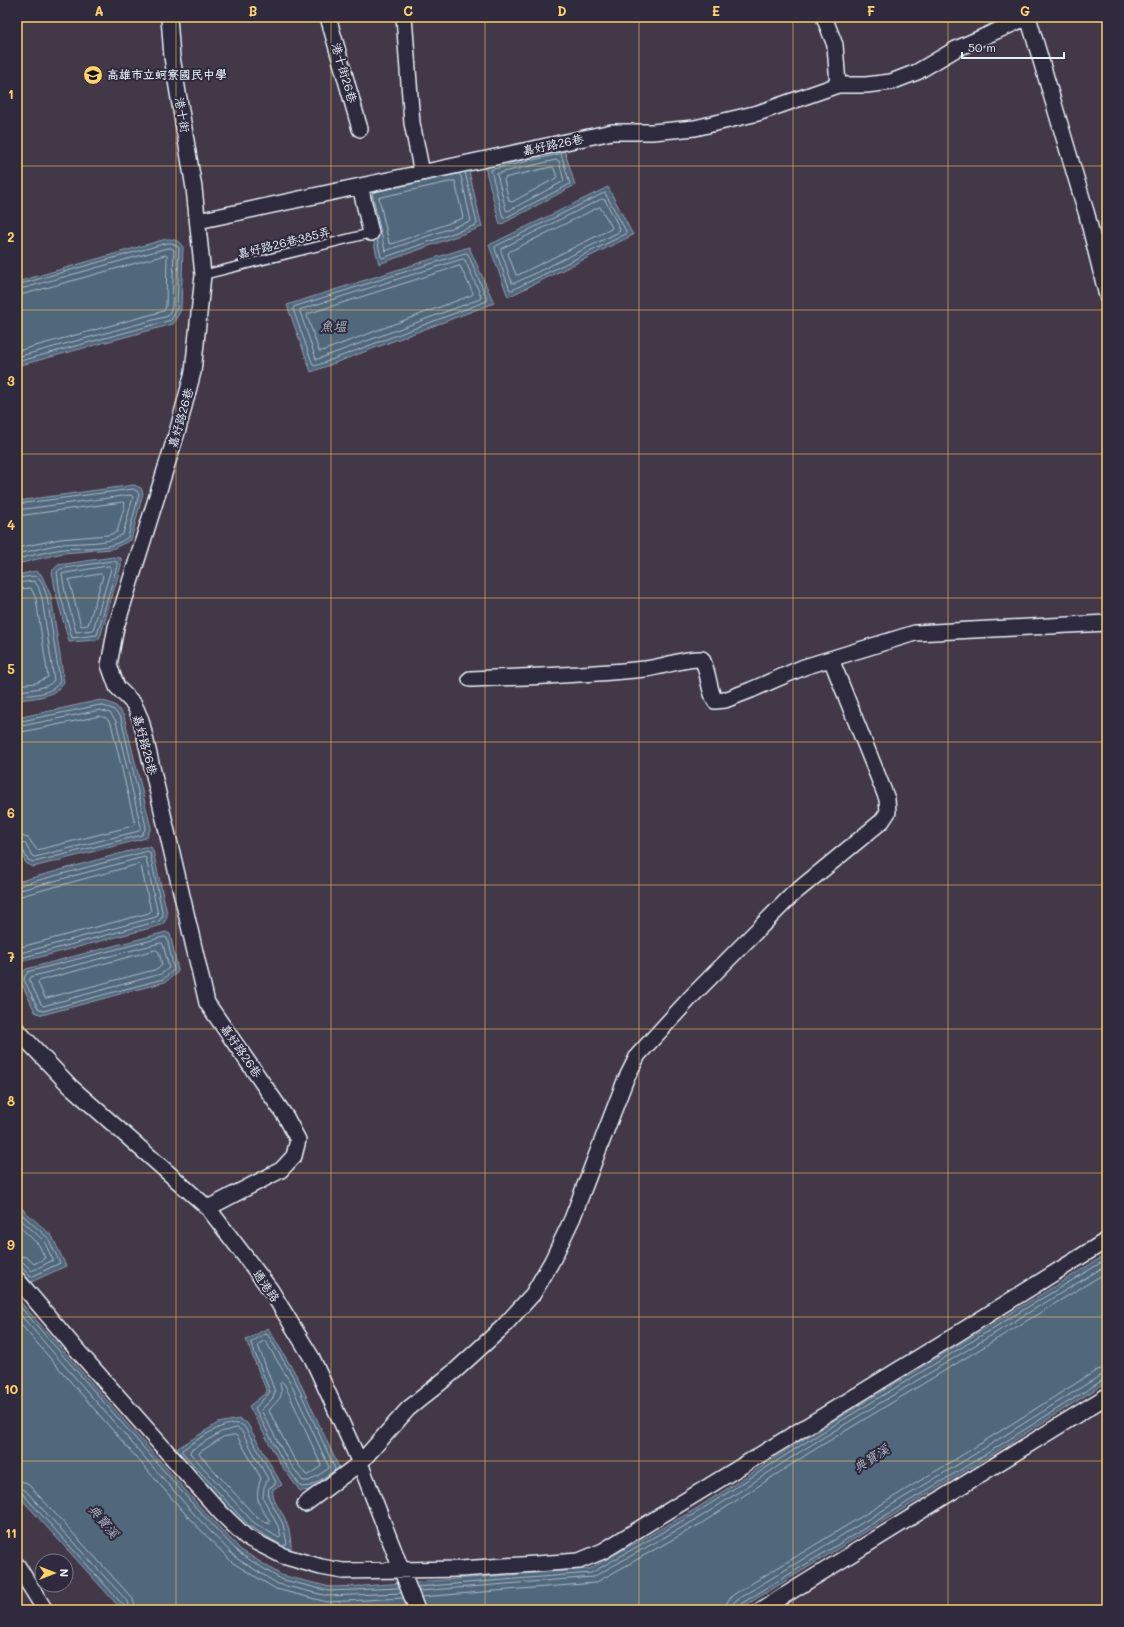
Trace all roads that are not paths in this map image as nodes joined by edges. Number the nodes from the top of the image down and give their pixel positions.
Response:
1 (169, 17) edge
2 (328, 17) edge
3 (404, 17) edge
4 (824, 17) edge
5 (1028, 17) edge
6 (838, 85) junction
7 (360, 129) dead end
8 (422, 173) junction
9 (360, 186) junction
10 (197, 216) junction
11 (371, 233) joint
12 (202, 275) junction
13 (1107, 296) edge
14 (1107, 623) edge
15 (831, 659) junction
16 (470, 679) dead end
17 (17, 1030) edge
18 (208, 1208) junction
19 (1107, 1240) edge
20 (17, 1279) edge
21 (1107, 1396) edge
22 (360, 1463) junction
23 (305, 1504) dead end
24 (17, 1565) edge
25 (404, 1574) junction
26 (45, 1610) edge
27 (417, 1610) edge
28 (761, 1610) edge

1 - 10 street, 港十街
2 - 7 street, 港十街26巷
3 - 8 street
4 - 6 street
5 - 6 street
5 - 13 street
6 - 8 street, 嘉好路26巷
8 - 9 street, 嘉好路26巷
9 - 10 street, 嘉好路26巷
9 - 11 street
10 - 12 street, 嘉好路26巷
11 - 12 lane, 嘉好路26巷385弄
12 - 18 street, 嘉好路26巷
14 - 15 street
15 - 16 street
15 - 22 street
17 - 18 street, 通港路
18 - 22 street, 通港路
19 - 25 street
20 - 25 street
21 - 28 street
22 - 23 street
22 - 25 street, 通港路
24 - 26 street
25 - 27 street, 通港路

